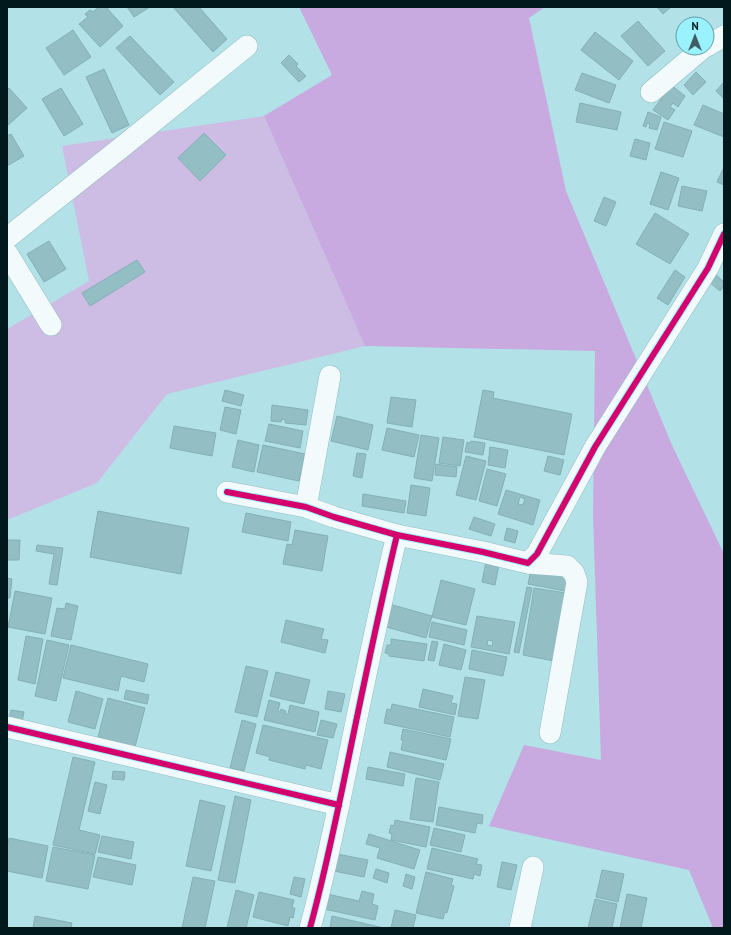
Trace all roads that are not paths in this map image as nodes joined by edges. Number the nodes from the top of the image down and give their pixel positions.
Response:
1 (724, 36) edge
2 (715, 41) edge
3 (247, 46) dead end
4 (694, 56) edge
5 (651, 92) dead end
6 (724, 234) edge
7 (7, 238) edge
8 (7, 253) edge
9 (51, 325) dead end
10 (330, 376) dead end
11 (227, 492) dead end
12 (306, 507) junction
13 (397, 535) junction
14 (528, 563) junction
15 (7, 727) edge
16 (550, 733) dead end
17 (339, 805) junction
18 (533, 867) dead end
19 (310, 928) edge
20 (520, 928) edge

1 - 2 street
3 - 7 street
4 - 5 street
6 - 14 street
8 - 9 street
10 - 12 street
11 - 12 street
12 - 13 street
13 - 14 street
13 - 17 street
14 - 16 street
15 - 17 street
17 - 19 street
18 - 20 street

